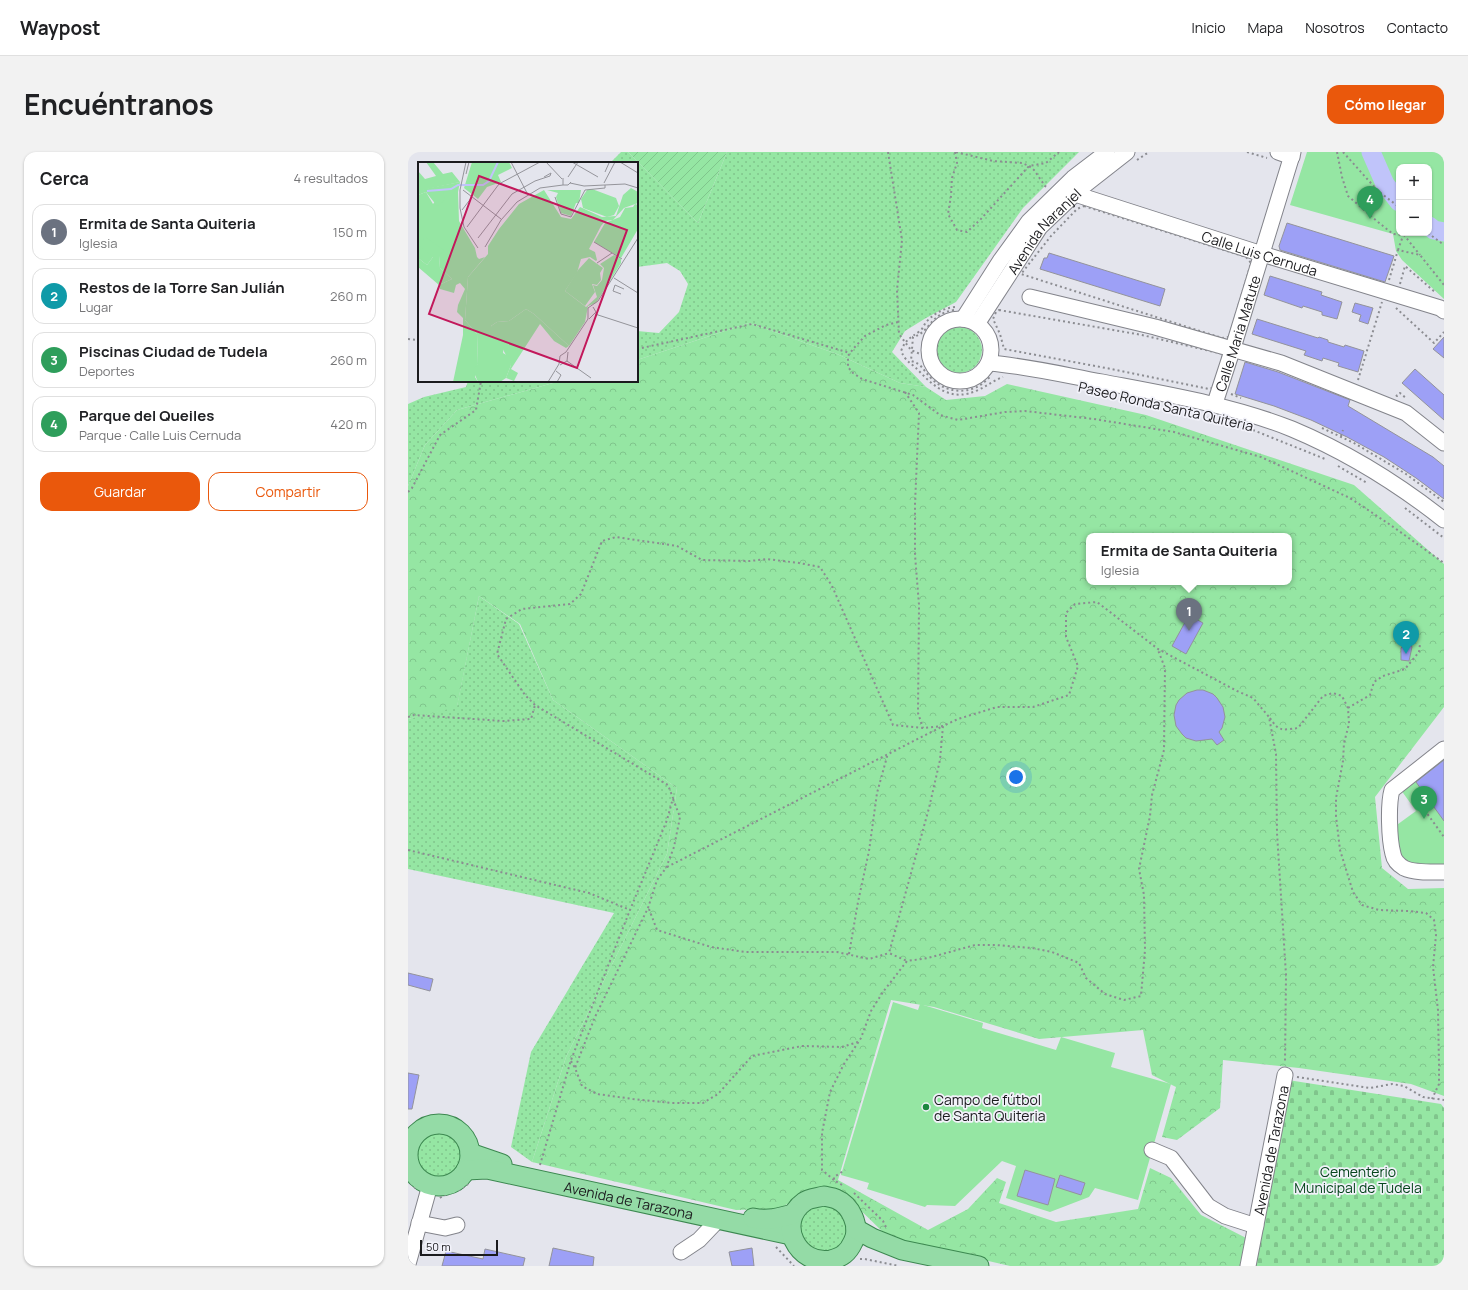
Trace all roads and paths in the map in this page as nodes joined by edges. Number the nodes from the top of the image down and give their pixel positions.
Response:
1 (888, 152) edge
2 (955, 152) edge
3 (1059, 152) edge
4 (1107, 152) edge
5 (1149, 152) edge
6 (1248, 152) edge
7 (1337, 152) edge
8 (1343, 152) edge
9 (1283, 155) edge
10 (1132, 156) edge
11 (1029, 166) junction
12 (1052, 185) dead end
13 (1049, 188) junction
14 (1046, 191) dead end
15 (1075, 194) junction
16 (1396, 205) edge
17 (1089, 207) joint
18 (1396, 234) edge
19 (1403, 236) edge
20 (1406, 236) edge
21 (1432, 236) edge
22 (1444, 245) edge
23 (1398, 250) junction
24 (1262, 254) junction
25 (1420, 255) junction
26 (1444, 285) edge
27 (1387, 286) dead end
28 (1398, 289) dead end
29 (1030, 296) dead end
30 (1438, 296) dead end
31 (1383, 300) dead end
32 (1394, 306) dead end
33 (1007, 311) joint
34 (1444, 311) edge
35 (967, 316) junction
36 (898, 322) junction
37 (1444, 332) edge
38 (408, 339) edge
39 (418, 340) edge
40 (904, 341) junction
41 (1233, 348) junction
42 (638, 349) edge
43 (911, 350) junction
44 (850, 353) junction
45 (929, 358) junction
46 (992, 364) junction
47 (1008, 377) dead end
48 (1358, 381) dead end
49 (481, 382) edge
50 (904, 391) junction
51 (1216, 400) junction
52 (1192, 414) dead end
53 (1343, 430) dead end
54 (1341, 436) dead end
55 (1444, 443) edge
56 (1329, 461) dead end
57 (1335, 465) dead end
58 (1369, 484) dead end
59 (408, 492) edge
60 (1401, 505) dead end
61 (1444, 514) edge
62 (1444, 520) edge
63 (1444, 538) edge
64 (1444, 563) edge
65 (1420, 644) dead end
66 (1158, 649) junction
67 (535, 705) junction
68 (1348, 708) junction
69 (408, 717) edge
70 (1269, 717) junction
71 (943, 726) junction
72 (923, 728) junction
73 (1444, 749) edge
74 (888, 753) junction
75 (673, 798) junction
76 (1416, 798) dead end
77 (1444, 837) edge
78 (408, 850) edge
79 (666, 868) junction
80 (1444, 872) edge
81 (648, 908) junction
82 (630, 910) junction
83 (889, 952) junction
84 (849, 954) junction
85 (907, 961) junction
86 (859, 1041) junction
87 (571, 1060) junction
88 (575, 1068) junction
89 (1285, 1075) junction
90 (1432, 1099) junction
91 (1444, 1100) edge
92 (411, 1137) edge
93 (1152, 1150) dead end
94 (408, 1159) edge
95 (468, 1162) junction
96 (540, 1172) junction
97 (834, 1180) dead end
98 (430, 1185) junction
99 (793, 1214) junction
100 (719, 1219) junction
101 (419, 1223) junction
102 (457, 1224) dead end
103 (1256, 1226) junction
104 (856, 1229) junction
105 (791, 1235) junction
106 (681, 1252) dead end
107 (853, 1254) junction
108 (810, 1261) edge
109 (833, 1262) edge
110 (408, 1264) edge
111 (899, 1266) edge
112 (943, 1266) edge
113 (979, 1266) edge
114 (1248, 1266) edge

1 - 36 path
2 - 11 path
2 - 11 path
3 - 11 path
4 - 35 street, Avenida Naranjel
5 - 10 path
6 - 9 path
7 - 18 path
8 - 16 path
9 - 24 street, Calle Maria Matute
10 - 15 street, Avenida Naranjel
11 - 13 path
12 - 13 path
13 - 14 path
15 - 24 street, Calle Luis Cernuda
15 - 35 street, Avenida Naranjel
17 - 17 path
19 - 23 path
20 - 25 path
21 - 22 path
23 - 25 path
23 - 27 path
24 - 34 street, Calle Luis Cernuda
24 - 41 street, Calle Maria Matute
25 - 26 path
28 - 30 path
29 - 41 street
31 - 48 path
32 - 37 path
33 - 33 path
35 - 40 path
35 - 45 street
35 - 46 street
36 - 40 path
36 - 44 path
38 - 39 path
40 - 43 path
40 - 47 path
41 - 51 street, Calle Maria Matute
41 - 55 street
42 - 44 path
43 - 45 path
43 - 46 path
44 - 50 path
45 - 46 street
46 - 51 street, Paseo Ronda Santa Quiteria
46 - 62 street, Paseo Ronda Santa Quiteria
49 - 59 path
50 - 64 path
50 - 72 path
51 - 61 street, Paseo Ronda Santa Quiteria
52 - 56 path
53 - 54 path
57 - 58 path
60 - 63 path
65 - 68 path
66 - 70 path
66 - 71 path
66 - 85 path
67 - 69 path
67 - 72 path
67 - 75 path
68 - 70 path
68 - 90 path
70 - 89 path
71 - 72 path
71 - 74 path
71 - 83 path
73 - 80 street
74 - 79 path
74 - 84 path
75 - 79 path
75 - 82 path
76 - 77 path
78 - 82 path
79 - 81 path
81 - 84 path
81 - 88 path
82 - 87 path
83 - 84 path
83 - 85 path
85 - 86 path
86 - 88 path
86 - 97 path
87 - 88 path
87 - 96 path
89 - 90 path
89 - 103 street, Avenida de Tarazona
90 - 91 path
92 - 94 main road
92 - 95 main road
93 - 103 street, Avenida de Tarazona
94 - 98 main road
95 - 96 main road, Avenida de Tarazona
95 - 98 main road
95 - 100 main road, Avenida de Tarazona
96 - 99 main road, Avenida de Tarazona
98 - 101 street
99 - 104 main road
99 - 105 main road
100 - 105 main road, Avenida de Tarazona
100 - 106 street
101 - 102 street
101 - 110 street
103 - 114 street, Avenida de Tarazona
104 - 107 main road
104 - 113 main road
105 - 108 main road
107 - 109 main road
107 - 111 path
107 - 112 main road
108 - 109 main road

